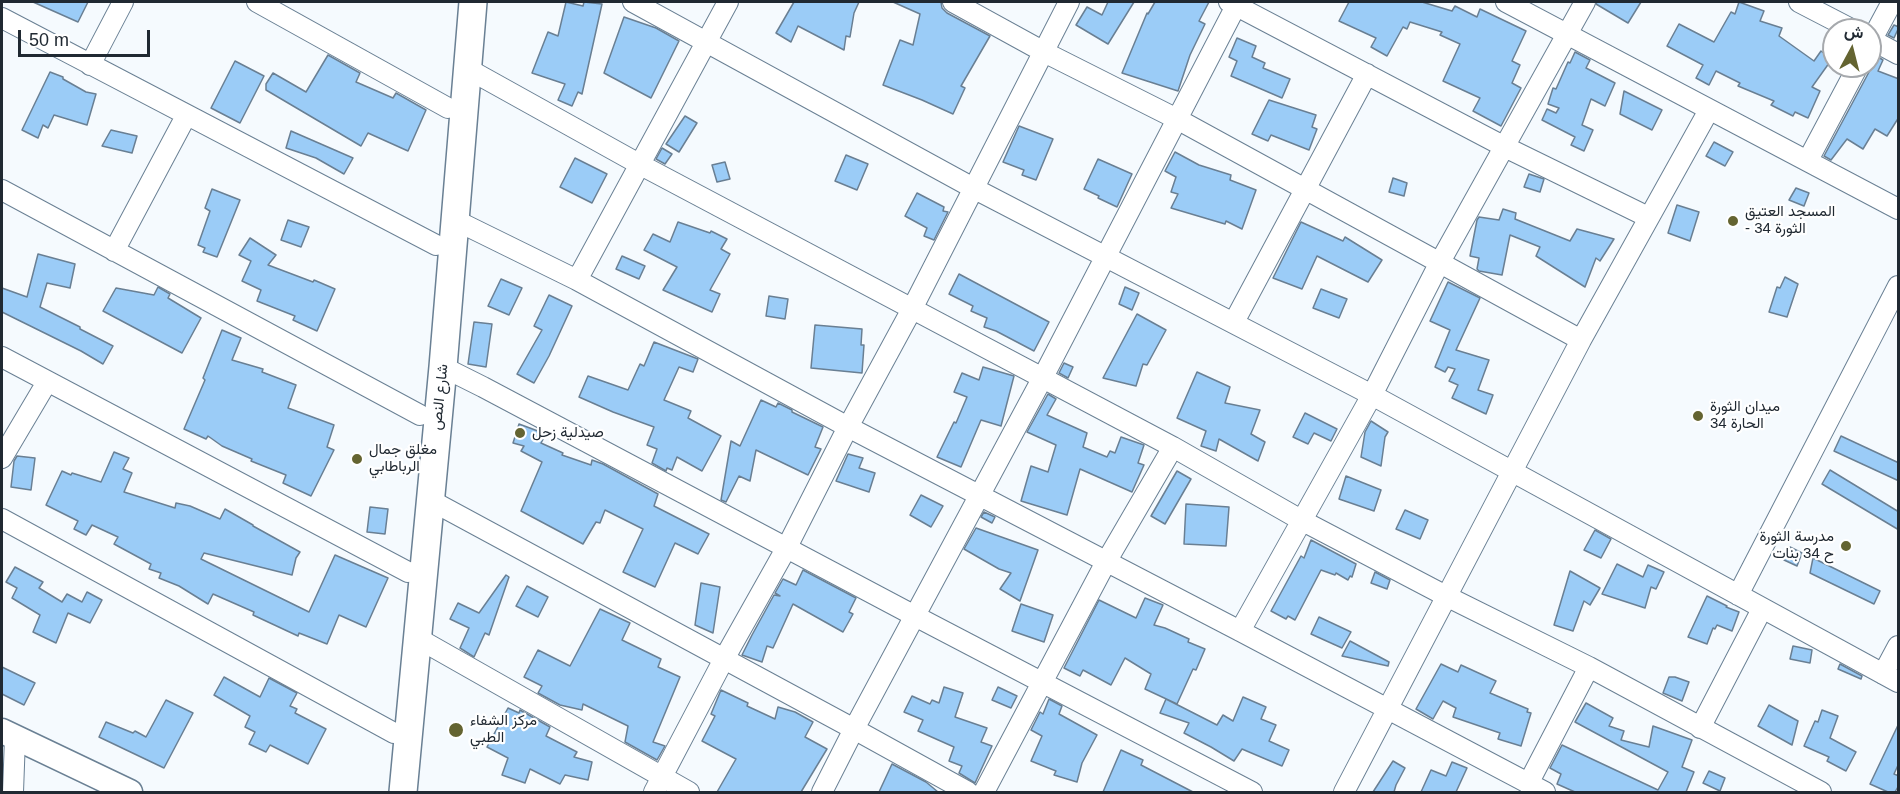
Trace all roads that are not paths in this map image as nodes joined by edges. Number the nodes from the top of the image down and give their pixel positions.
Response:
1 (123, 2) edge
2 (257, 2) edge
3 (457, 2) edge
4 (473, 2) edge
5 (633, 2) edge
6 (728, 2) edge
7 (953, 2) edge
8 (1070, 2) edge
9 (1506, 2) edge
10 (1585, 2) edge
11 (1799, 2) edge
12 (1892, 2) edge
13 (1234, 3) edge
14 (2, 18) edge
15 (1830, 18) edge
16 (1882, 21) edge
17 (1568, 35) junction
18 (707, 41) junction
19 (1882, 46) edge
20 (1044, 52) junction
21 (1899, 54) edge
22 (90, 65) junction
23 (468, 69) junction
24 (1367, 74) junction
25 (1852, 78) edge
26 (448, 108) junction
27 (1709, 110) junction
28 (186, 116) junction
29 (1177, 119) junction
30 (1505, 147) junction
31 (1808, 160) junction
32 (639, 164) junction
33 (1304, 188) junction
34 (975, 189) junction
35 (3, 194) edge
36 (1899, 209) edge
37 (1648, 217) junction
38 (455, 220) junction
39 (436, 245) junction
40 (114, 251) junction
41 (1106, 257) junction
42 (1440, 262) junction
43 (577, 280) junction
44 (1899, 286) edge
45 (912, 309) junction
46 (1234, 322) junction
47 (1581, 340) junction
48 (2, 357) edge
49 (443, 367) junction
50 (1042, 379) junction
51 (47, 382) junction
52 (1372, 395) junction
53 (420, 415) junction
54 (848, 427) junction
55 (1173, 447) junction
56 (2, 459) edge
57 (1511, 472) junction
58 (979, 496) junction
59 (430, 500) junction
60 (2, 519) edge
61 (1301, 520) junction
62 (787, 547) junction
63 (1106, 562) junction
64 (408, 572) junction
65 (1738, 595) junction
66 (1446, 596) junction
67 (1762, 609) junction
68 (915, 616) junction
69 (1240, 631) junction
70 (419, 639) junction
71 (1899, 646) edge
72 (724, 659) junction
73 (1589, 667) junction
74 (1891, 678) edge
75 (1044, 682) junction
76 (1388, 709) junction
77 (1700, 728) junction
78 (854, 729) junction
79 (394, 733) junction
80 (8, 734) edge
81 (659, 784) edge
82 (1536, 788) edge
83 (13, 792) edge
84 (129, 792) edge
85 (387, 792) edge
86 (403, 792) edge
87 (689, 792) edge
88 (822, 792) edge
89 (968, 792) edge
90 (984, 792) edge
91 (1252, 792) edge
92 (1344, 792) edge
93 (1821, 792) edge

1 - 22 street
2 - 26 street
3 - 26 main road, شارع النص
4 - 23 main road, شارع النص
5 - 18 street
6 - 18 street
7 - 20 street
8 - 20 street
9 - 17 street
10 - 17 street
11 - 15 street
12 - 16 street
13 - 24 street
13 - 29 street
14 - 22 street
17 - 27 street
17 - 30 street
18 - 32 street
18 - 34 street
19 - 21 street
20 - 29 street
20 - 34 street
22 - 28 street
23 - 32 street
23 - 38 main road, شارع النص
24 - 30 street
24 - 33 street
25 - 31 street
26 - 39 main road, شارع النص
27 - 31 street
27 - 37 street
28 - 39 street
28 - 40 street
29 - 33 street
29 - 41 street
30 - 37 street
30 - 42 street
31 - 36 street
32 - 43 street
32 - 45 street
33 - 42 street
33 - 46 street
34 - 41 street
34 - 45 street
35 - 40 street
37 - 47 street
38 - 43 street
38 - 49 main road, شارع النص
39 - 53 main road, شارع النص
40 - 53 street
41 - 46 street
41 - 50 street
42 - 47 street
42 - 52 street
43 - 54 street
44 - 65 street
45 - 50 street
45 - 54 street
46 - 52 street
47 - 57 street
48 - 51 street
49 - 59 main road, شارع النص
49 - 62 street
50 - 55 street
50 - 58 street
51 - 56 street
51 - 64 street
52 - 57 street
52 - 61 street
53 - 64 main road, شارع النص
54 - 58 street
54 - 62 street
55 - 61 street
55 - 63 street
57 - 65 street
57 - 66 street
58 - 63 street
58 - 68 street
59 - 70 main road, شارع النص
59 - 72 street
60 - 79 street
61 - 66 street
61 - 69 street
62 - 68 street
62 - 72 street
63 - 69 street
63 - 75 street
64 - 79 main road, شارع النص
65 - 67 street
66 - 73 street
66 - 76 street
67 - 74 street
67 - 77 street
68 - 75 street
68 - 78 street
69 - 76 street
70 - 81 street
70 - 86 main road, شارع النص
71 - 74 street
72 - 78 street
72 - 81 street
73 - 77 street
73 - 82 street
75 - 90 street
75 - 91 street
76 - 82 street
76 - 92 street
77 - 93 street
78 - 88 street
78 - 89 street
79 - 85 main road, شارع النص
80 - 83 street
80 - 84 street
81 - 87 street

